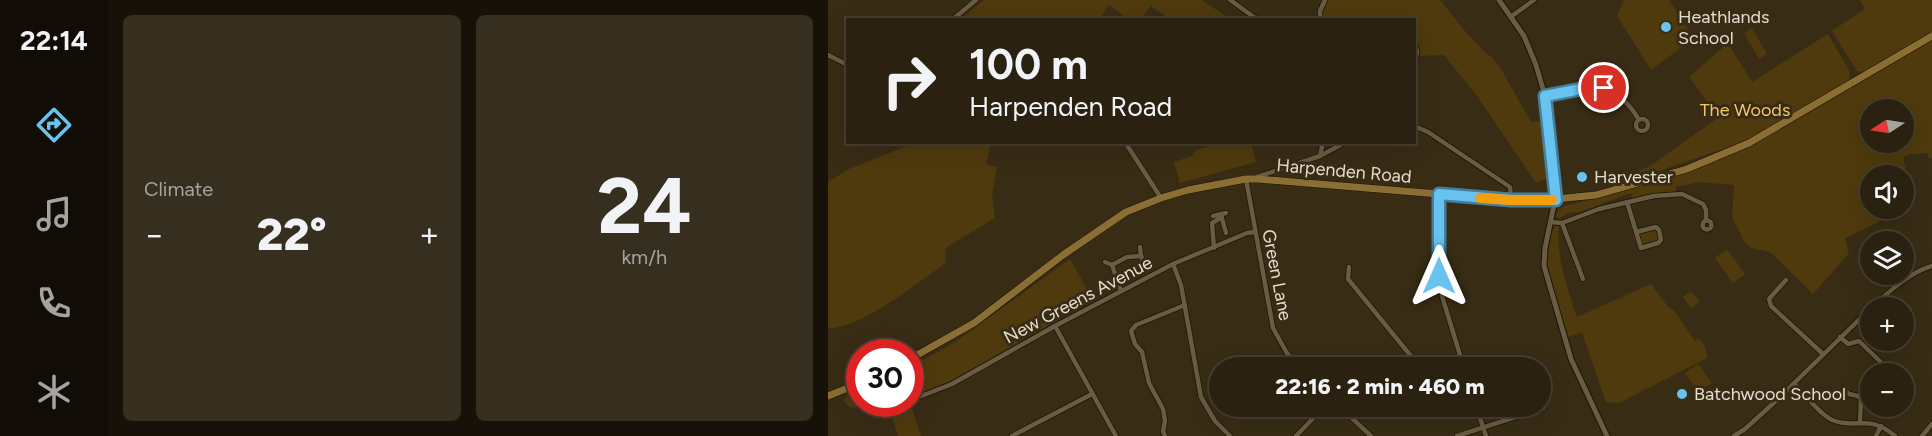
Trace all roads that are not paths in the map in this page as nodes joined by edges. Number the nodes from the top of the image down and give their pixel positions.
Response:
1 (976, 0) edge
2 (1230, 0) edge
3 (1325, 0) edge
4 (1499, 0) edge
5 (1534, 0) edge
6 (1512, 16) junction
7 (954, 18) edge
8 (1255, 18) edge
9 (1320, 18) edge
10 (1932, 36) edge
11 (828, 55) edge
12 (846, 64) edge
13 (1545, 96) junction
14 (1638, 120) dead end
15 (1416, 127) edge
16 (1126, 144) edge
17 (1323, 144) edge
18 (1342, 144) edge
19 (1320, 156) junction
20 (1257, 177) dead end
21 (1246, 179) junction
22 (1439, 194) junction
23 (1161, 198) junction
24 (1511, 200) junction
25 (1556, 200) junction
26 (1627, 201) junction
27 (1223, 215) junction
28 (1213, 216) dead end
29 (1706, 220) dead end
30 (1551, 222) junction
31 (1563, 223) junction
32 (1255, 232) junction
33 (1636, 232) junction
34 (1226, 233) dead end
35 (1140, 247) dead end
36 (1214, 248) junction
37 (1141, 256) junction
38 (1105, 262) dead end
39 (1144, 263) dead end
40 (1173, 264) junction
41 (1113, 265) junction
42 (1932, 266) edge
43 (1348, 267) dead end
44 (1583, 279) dead end
45 (1786, 280) dead end
46 (1121, 291) junction
47 (1885, 297) edge
48 (1185, 305) junction
49 (1860, 318) edge
50 (1055, 326) junction
51 (1840, 337) junction
52 (924, 351) edge
53 (1823, 354) junction
54 (1460, 356) joint
55 (1290, 357) edge
56 (1882, 363) edge
57 (1794, 384) junction
58 (1843, 388) dead end
59 (846, 389) edge
60 (1092, 393) junction
61 (924, 395) edge
62 (828, 396) edge
63 (1315, 417) edge
64 (1351, 417) edge
65 (1480, 417) edge
66 (1515, 417) edge
67 (1860, 422) junction
68 (1932, 424) edge
69 (1881, 426) junction
70 (1483, 427) junction
71 (1745, 429) junction
72 (1012, 436) edge
73 (1116, 436) edge
74 (1165, 436) edge
75 (1230, 436) edge
76 (1296, 436) edge
77 (1371, 436) edge
78 (1457, 436) edge
79 (1486, 436) edge
80 (1607, 436) edge
81 (1734, 436) edge
82 (1750, 436) edge
83 (1876, 436) edge
84 (1895, 436) edge
85 (1922, 436) edge

1 - 7 street
2 - 8 street
3 - 9 street
4 - 6 street
5 - 6 street
6 - 13 street
10 - 25 main road, Harpenden Road
11 - 12 street
13 - 14 street
13 - 25 street
15 - 24 street
16 - 23 street
17 - 19 street
18 - 19 street
19 - 20 street
21 - 22 main road, Harpenden Road
21 - 23 main road, Harpenden Road
21 - 32 street, Green Lane
22 - 24 main road, Harpenden Road
22 - 54 street
23 - 52 main road, Harpenden Road
24 - 25 main road, Harpenden Road
25 - 30 street
26 - 29 street
26 - 31 street
26 - 33 street
27 - 28 street
27 - 34 street
27 - 36 street
30 - 31 street
30 - 80 street
31 - 44 street
32 - 36 street, New Greens Avenue
32 - 55 street, Green Lane
33 - 33 street
35 - 37 street
36 - 40 street, New Greens Avenue
37 - 39 street
37 - 41 street
38 - 41 street
40 - 46 street, New Greens Avenue
40 - 48 street
41 - 46 street
42 - 47 street
43 - 54 street
45 - 53 street
46 - 50 street, New Greens Avenue
48 - 74 street
48 - 75 street
49 - 51 street
50 - 60 street
50 - 61 street, New Greens Avenue
51 - 53 street
51 - 56 street
53 - 57 street
57 - 67 street
57 - 71 street
58 - 67 street
59 - 62 main road
60 - 72 street
60 - 73 street
63 - 76 street
64 - 77 street
65 - 70 street
66 - 70 street
67 - 69 street
68 - 85 street
69 - 83 street
69 - 84 street
70 - 78 street
70 - 79 street
71 - 81 street
71 - 82 street

